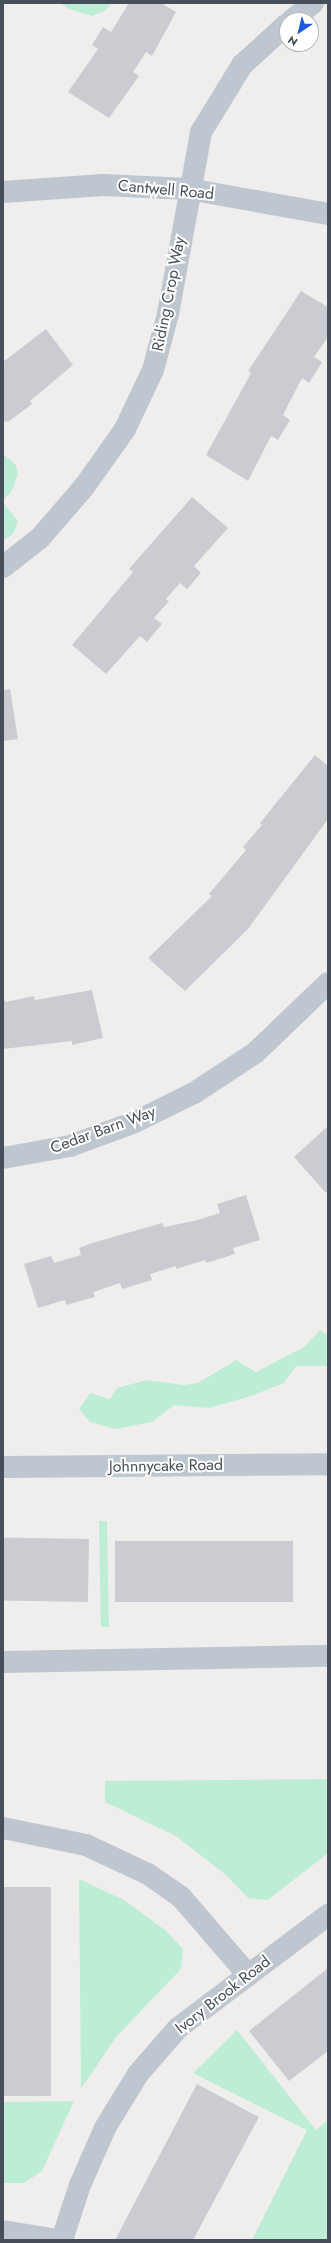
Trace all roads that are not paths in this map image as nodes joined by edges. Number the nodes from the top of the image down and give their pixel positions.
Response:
1 (313, 3) edge
2 (302, 12) edge
3 (279, 31) edge
4 (188, 189) junction
5 (3, 192) edge
6 (328, 214) edge
7 (3, 567) edge
8 (328, 983) edge
9 (3, 1158) edge
10 (328, 1464) edge
11 (3, 1467) edge
12 (328, 1656) edge
13 (3, 1662) edge
14 (3, 1828) edge
15 (328, 1915) edge
16 (248, 1975) junction
17 (3, 2231) edge
18 (58, 2240) edge
19 (62, 2240) edge

1 - 2 street
3 - 4 street, Riding Crop Way
4 - 5 street, Cantwell Road
4 - 6 street, Cantwell Road
4 - 7 street, Riding Crop Way
8 - 9 street, Cedar Barn Way
10 - 11 street, Johnnycake Road
12 - 13 street
14 - 16 street
15 - 16 street, Ivory Brook Road
16 - 19 street, Ivory Brook Road
17 - 18 street

